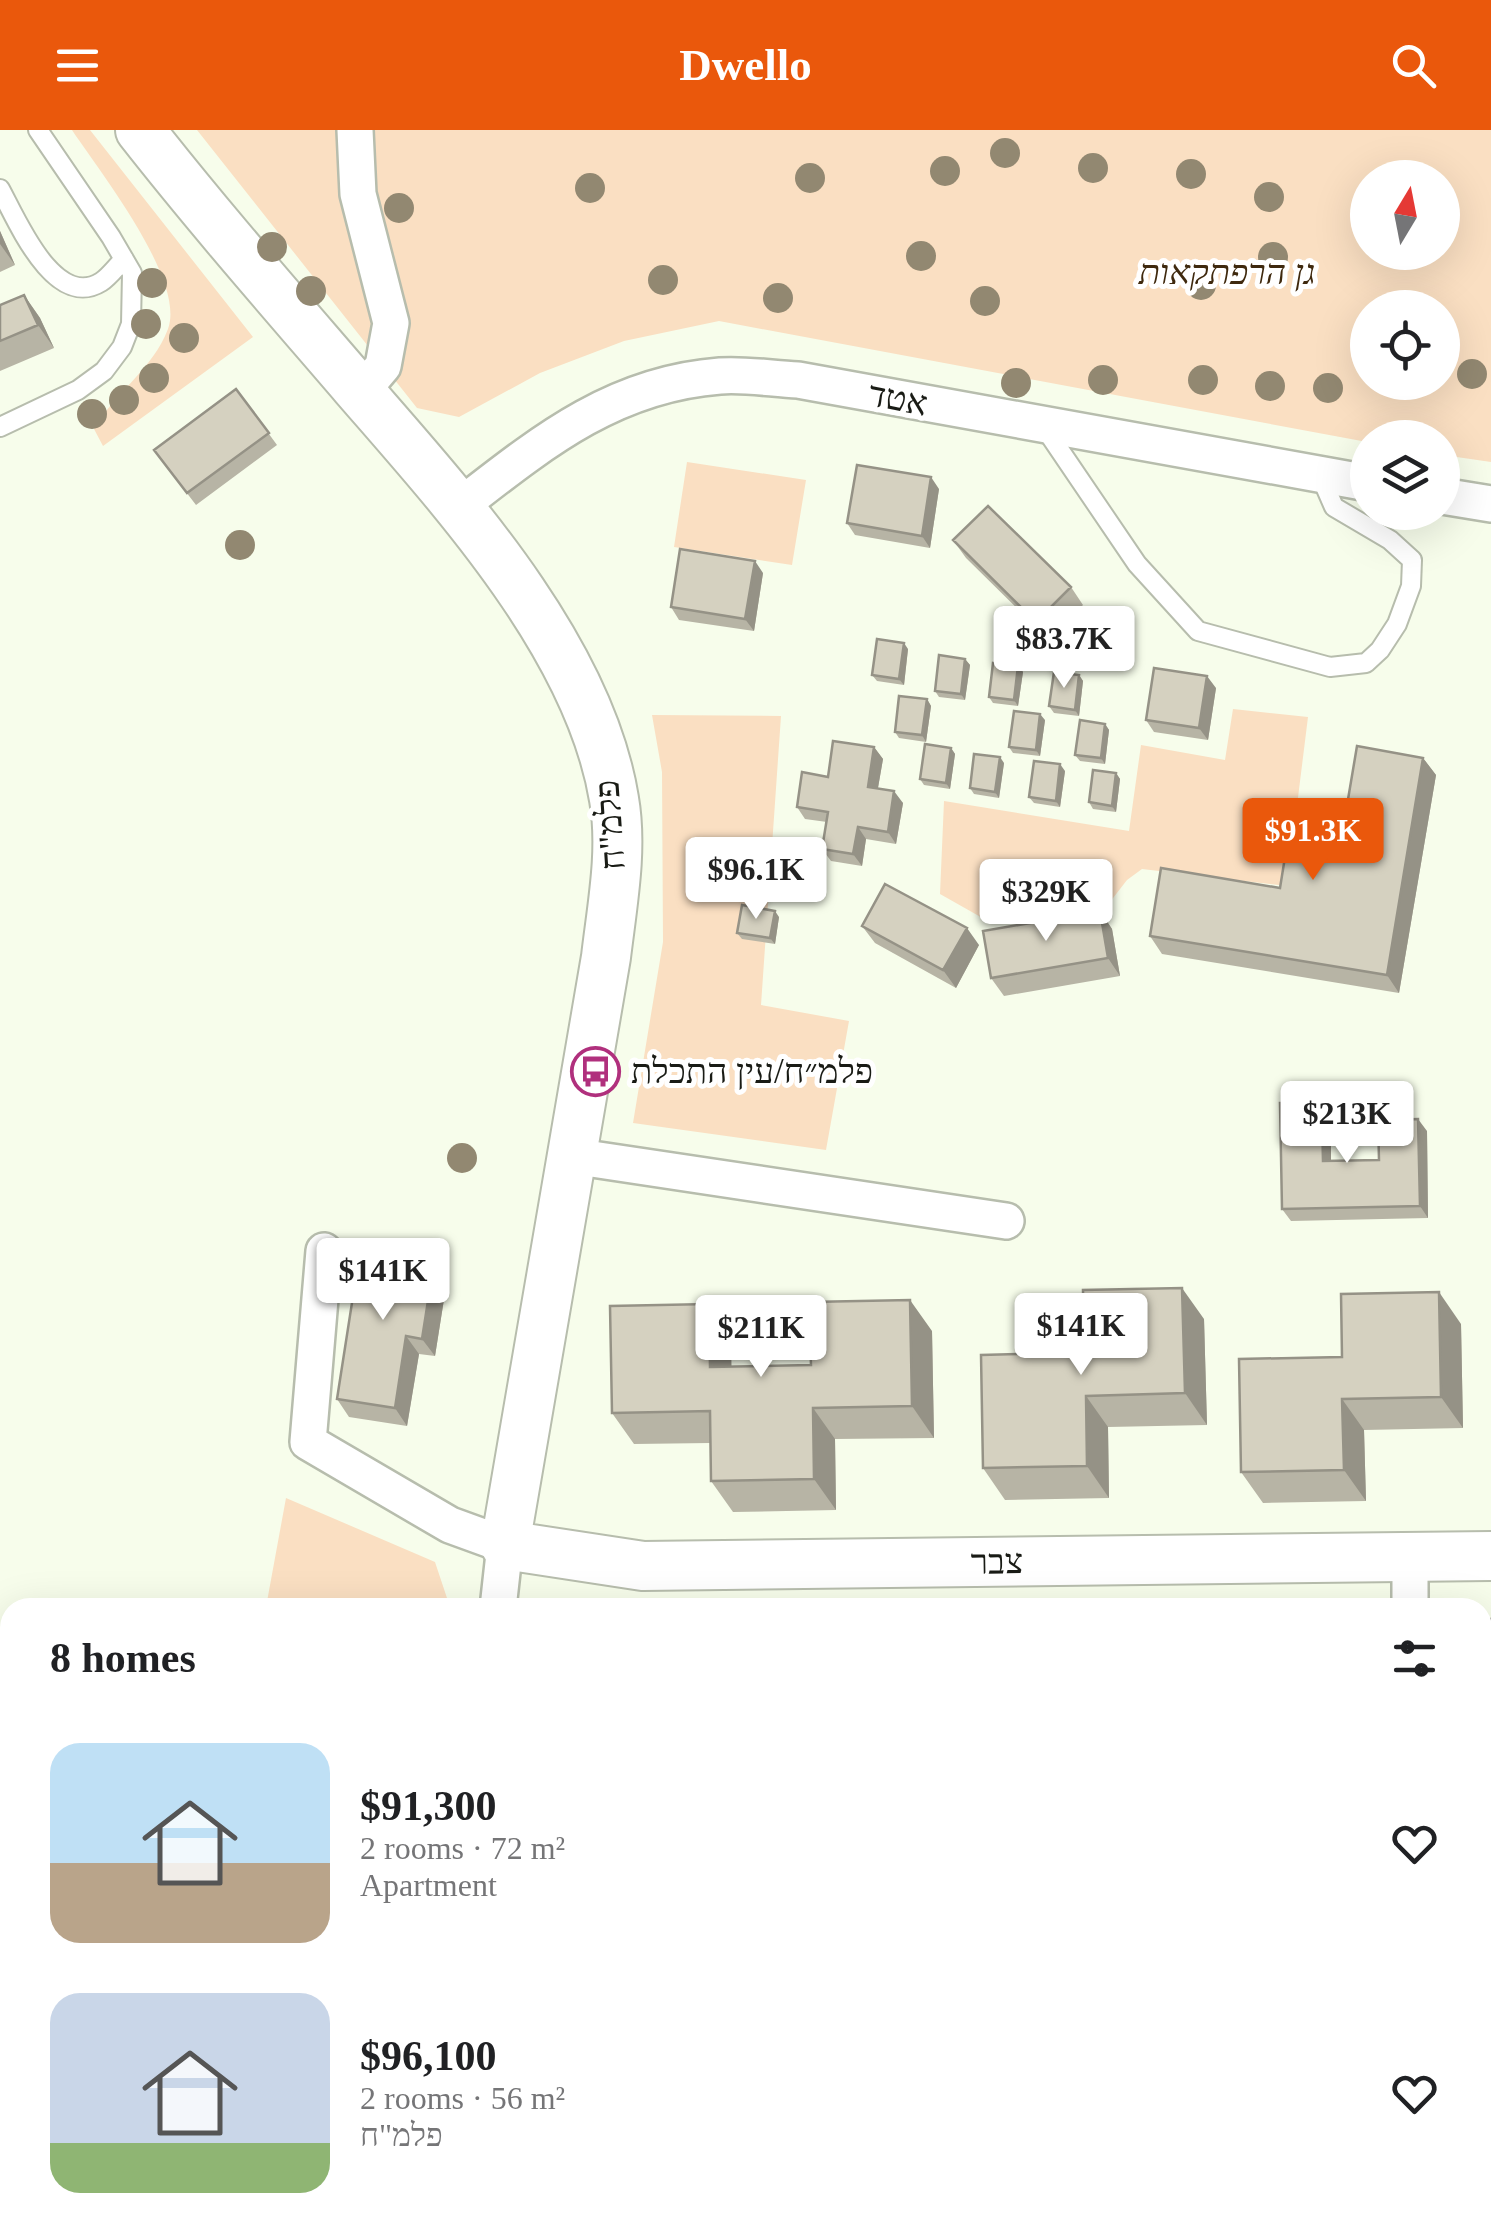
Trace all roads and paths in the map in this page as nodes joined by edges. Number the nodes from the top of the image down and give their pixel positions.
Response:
1 (38, 130) edge
2 (140, 130) edge
3 (355, 130) edge
4 (0, 188) edge
5 (124, 258) junction
6 (361, 392) junction
7 (1043, 426) junction
8 (0, 427) edge
9 (1320, 475) junction
10 (1350, 480) edge
11 (1460, 499) edge
12 (1491, 504) edge
13 (460, 506) junction
14 (572, 1156) junction
15 (1006, 1221) dead end
16 (324, 1251) dead end
17 (504, 1545) junction
18 (1491, 1556) edge
19 (1410, 1558) junction
20 (499, 1598) edge
21 (1410, 1598) edge

1 - 5 lane
2 - 6 street, פלמ"ח
3 - 6 street
4 - 5 lane
5 - 8 lane
6 - 13 street, פלמ"ח
7 - 9 street, אטד
7 - 9 lane
7 - 13 street, אטד
9 - 10 street, אטד
11 - 12 street
13 - 14 street, פלמ"ח
14 - 15 street
14 - 17 street, פלמ"ח
16 - 17 street
17 - 19 street, צבר
17 - 20 street, פלמ"ח
18 - 19 street, צבר
19 - 21 street

